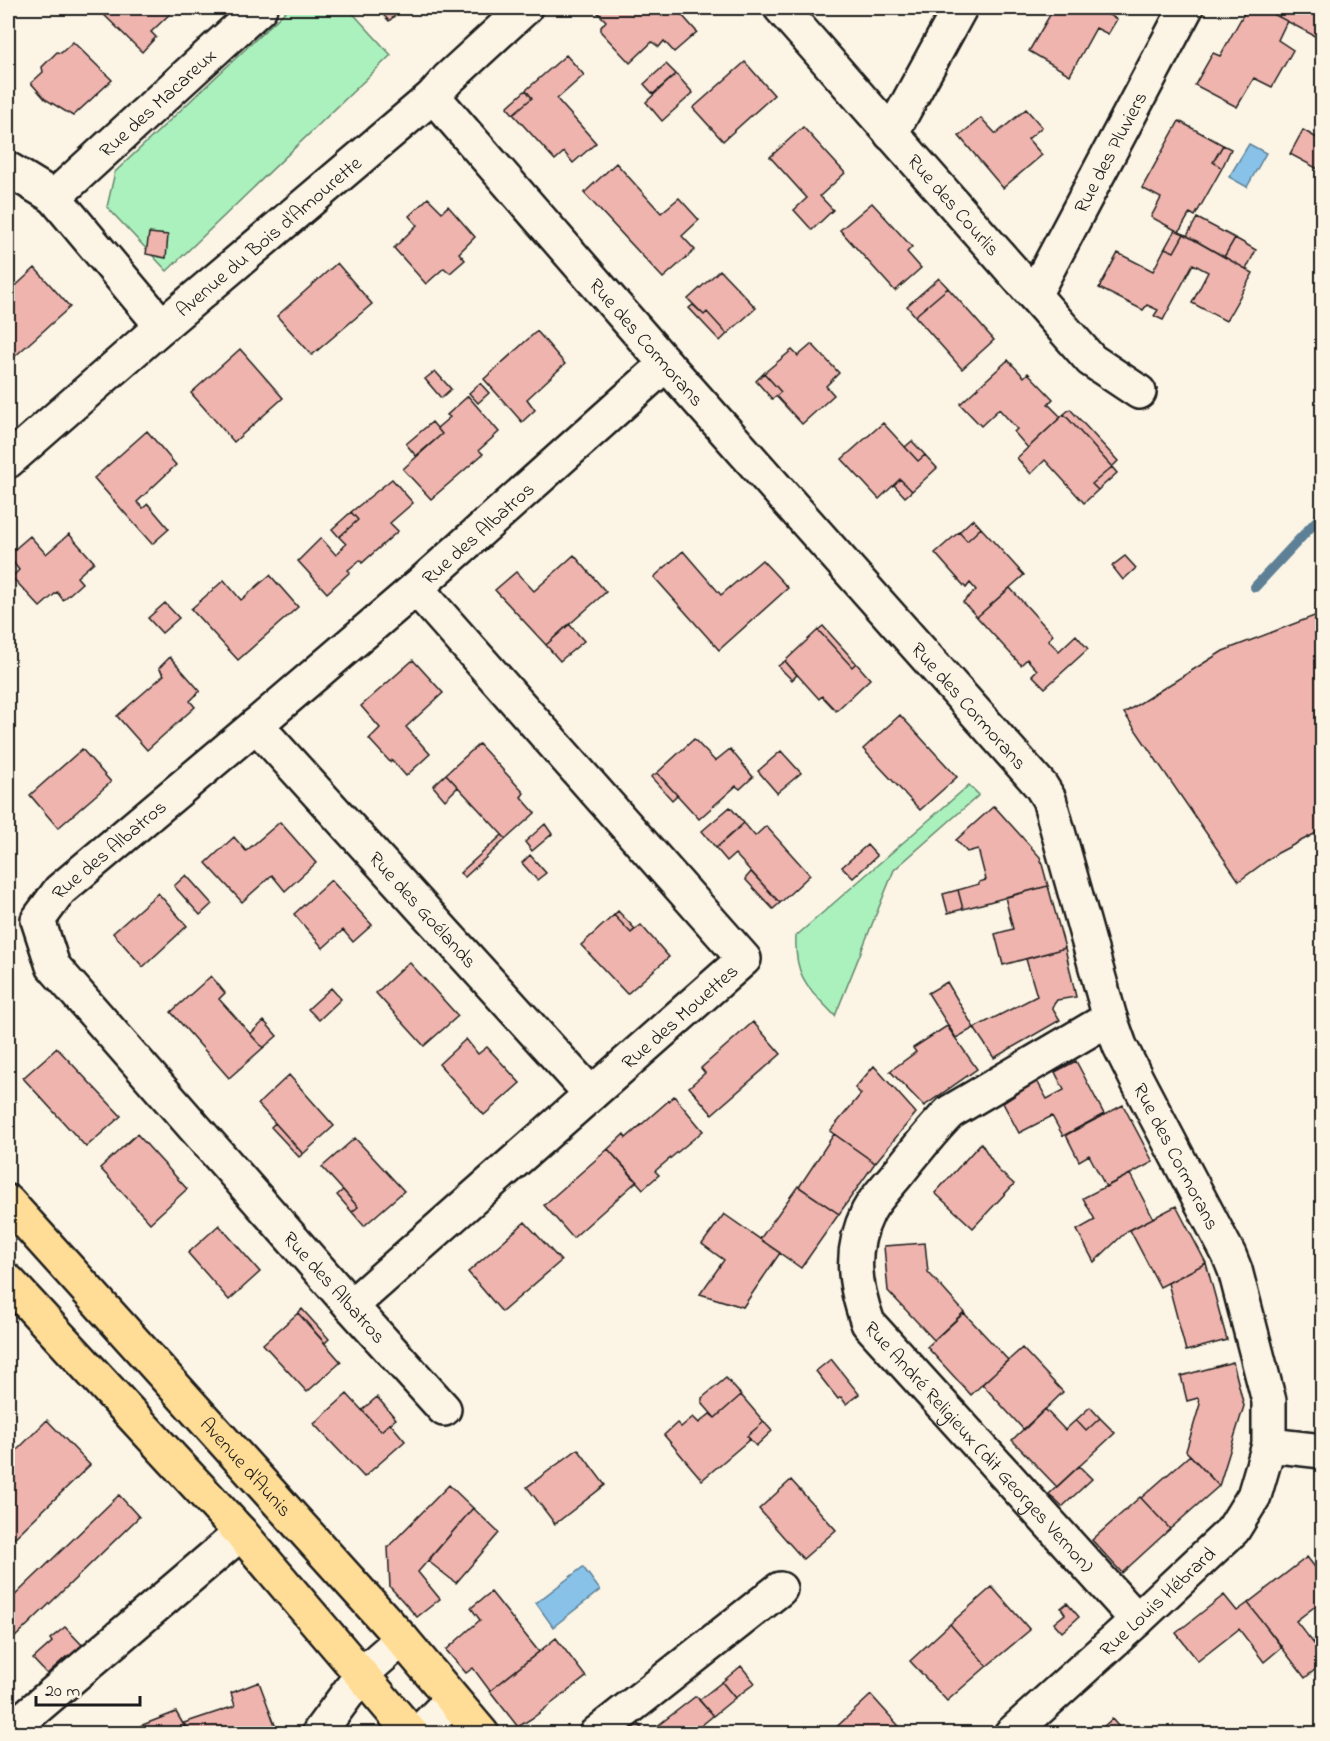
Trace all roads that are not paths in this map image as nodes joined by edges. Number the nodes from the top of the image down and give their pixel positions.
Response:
1 (260, 8) edge
2 (525, 8) edge
3 (780, 8) edge
4 (960, 8) edge
5 (1186, 8) edge
6 (433, 96) junction
7 (891, 134) junction
8 (8, 169) edge
9 (54, 197) junction
10 (1034, 295) junction
11 (162, 326) junction
12 (666, 364) junction
13 (1139, 392) dead end
14 (8, 461) edge
15 (416, 588) junction
16 (256, 725) junction
17 (1110, 1018) junction
18 (591, 1094) junction
19 (8, 1202) edge
20 (8, 1281) edge
21 (351, 1306) junction
22 (444, 1409) dead end
23 (1269, 1445) junction
24 (1323, 1451) edge
25 (242, 1533) junction
26 (780, 1589) dead end
27 (1137, 1620) junction
28 (402, 1639) junction
29 (362, 1674) junction
30 (452, 1699) junction
31 (8, 1732) edge
32 (320, 1734) edge
33 (412, 1734) edge
34 (418, 1734) edge
35 (482, 1734) edge
36 (596, 1734) edge
37 (1011, 1734) edge

1 - 9 street, Rue des Macareux
2 - 6 street, Avenue du Bois d'Amourette
3 - 7 street, Rue des Courlis
4 - 7 street
5 - 10 street, Rue des Pluviers
6 - 11 street, Avenue du Bois d'Amourette
6 - 12 street, Rue des Cormorans
7 - 10 street, Rue des Courlis
8 - 9 street
9 - 11 street
10 - 13 street, Rue des Courlis
11 - 14 street, Avenue du Bois d'Amourette
12 - 15 street, Rue des Albatros
12 - 17 street, Rue des Cormorans
15 - 16 street, Rue des Albatros
15 - 18 street, Rue des Mouettes
16 - 18 street, Rue des Goélands
16 - 21 street, Rue des Albatros
17 - 23 street, Rue des Cormorans
17 - 27 street, Rue André Religieux (dit Georges Vernon)
18 - 21 street, Rue des Mouettes
19 - 28 main road, Avenue d'Aunis
20 - 25 main road
21 - 22 street, Rue des Albatros
23 - 24 street
23 - 27 street, Rue Louis Hébrard
25 - 29 main road
25 - 31 street
26 - 36 street
27 - 37 street, Rue Louis Hébrard
28 - 29 street
28 - 30 main road, Avenue d'Aunis
29 - 32 street
29 - 33 main road
30 - 34 street
30 - 35 main road, Avenue d'Aunis

